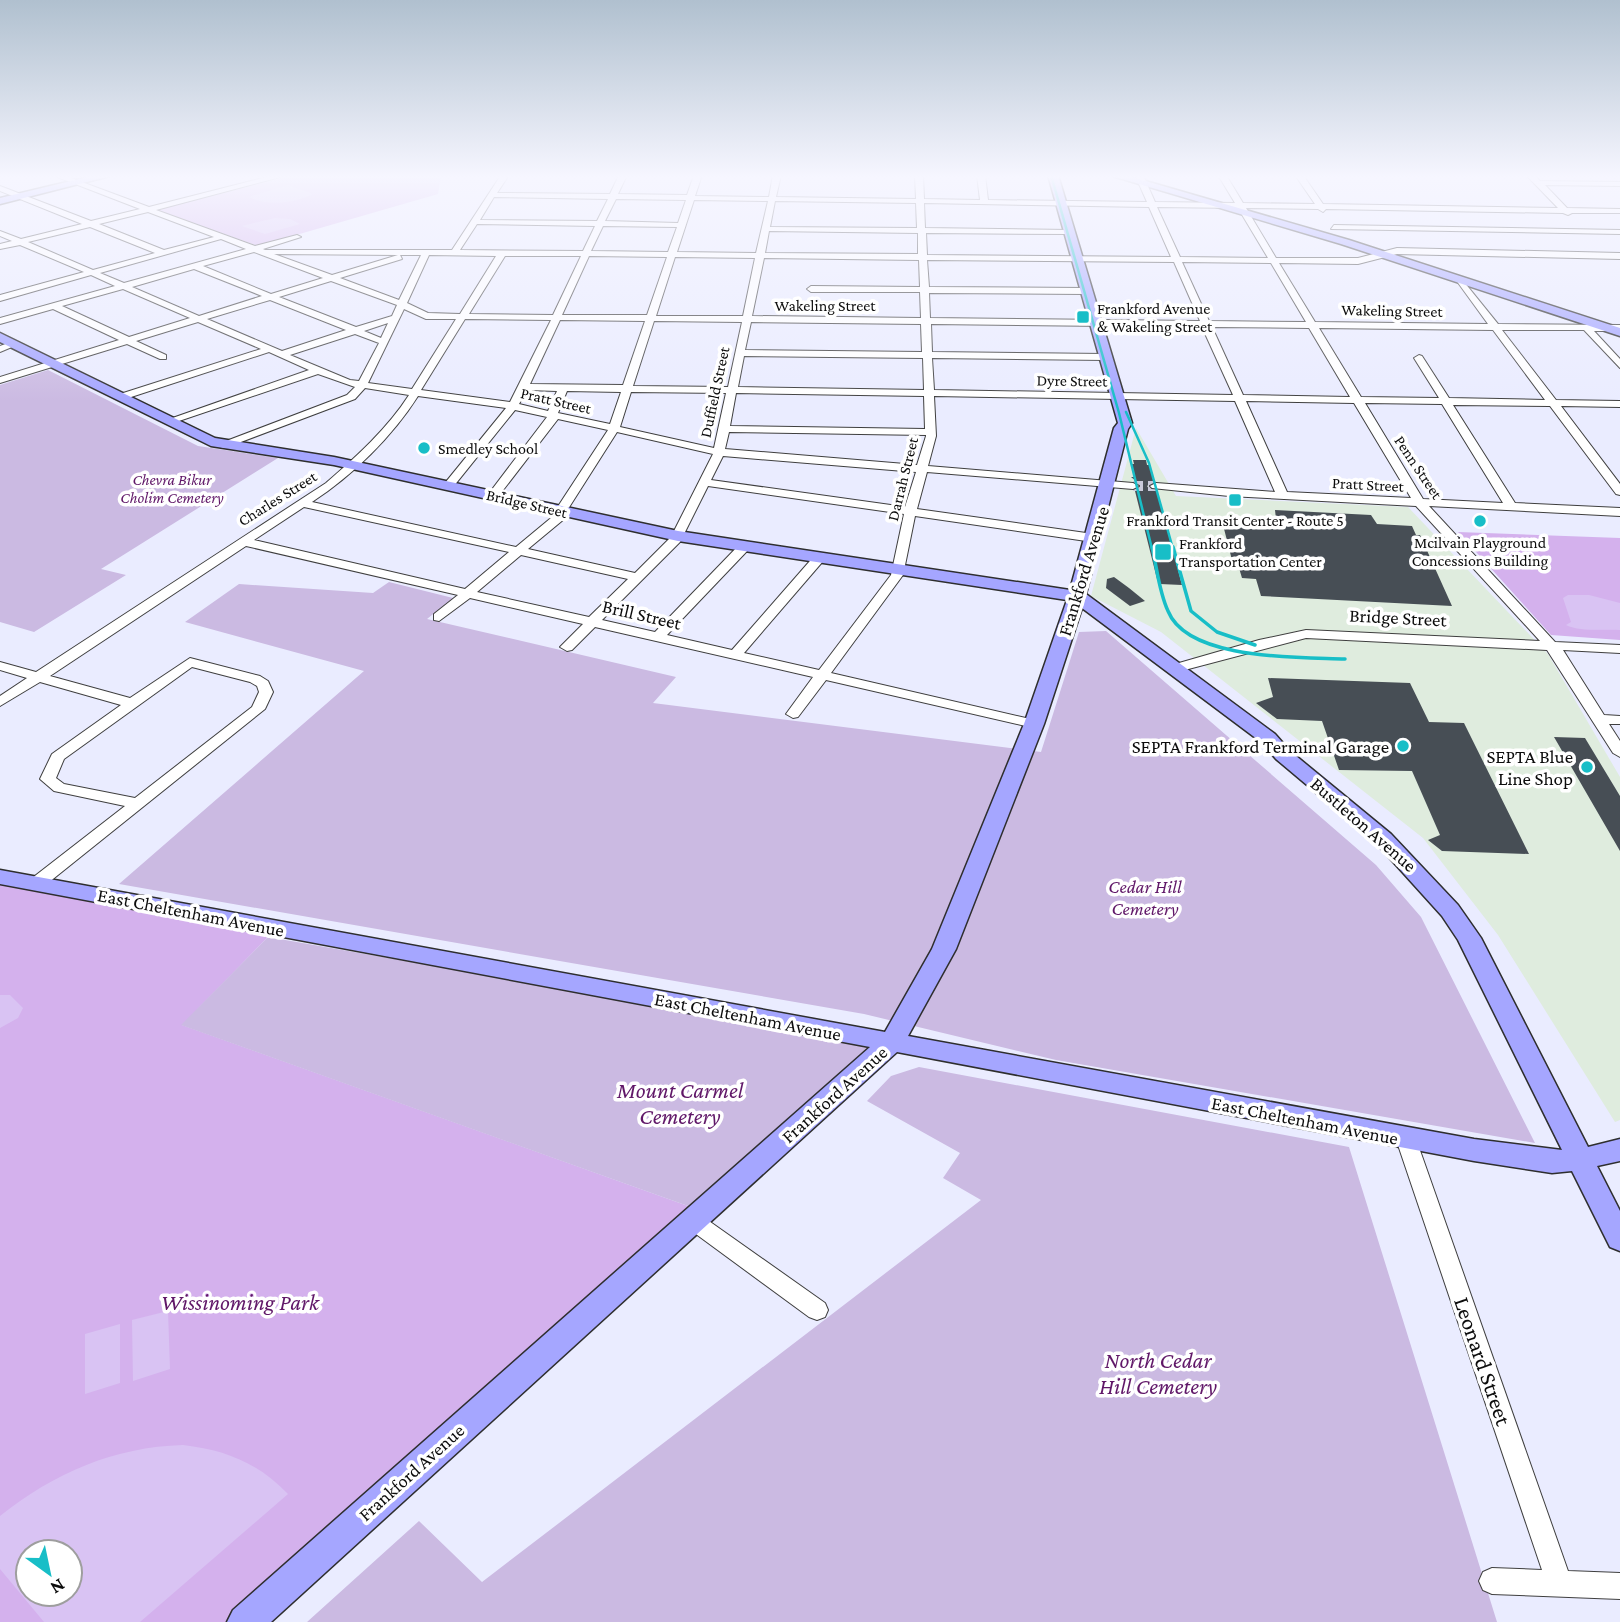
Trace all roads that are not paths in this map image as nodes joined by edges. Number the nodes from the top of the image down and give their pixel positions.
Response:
1 (40, 251) edge
2 (157, 251) edge
3 (171, 251) edge
4 (250, 251) edge
5 (255, 251) edge
6 (290, 251) edge
7 (588, 251) edge
8 (674, 251) edge
9 (760, 251) edge
10 (922, 251) edge
11 (1075, 251) edge
12 (1173, 251) edge
13 (1267, 251) edge
14 (1351, 251) edge
15 (1373, 251) edge
16 (163, 253) junction
17 (415, 253) junction
18 (426, 253) junction
19 (455, 253) joint
20 (502, 253) junction
21 (587, 254) junction
22 (1384, 254) junction
23 (673, 255) junction
24 (759, 255) junction
25 (922, 257) junction
26 (1618, 257) edge
27 (1077, 259) junction
28 (1177, 259) junction
29 (1273, 260) junction
30 (1358, 261) junction
31 (194, 266) junction
32 (93, 273) junction
33 (330, 278) junction
34 (1460, 280) junction
35 (0, 284) edge
36 (123, 286) junction
37 (811, 289) dead end
38 (923, 290) junction
39 (1086, 291) junction
40 (18, 293) junction
41 (272, 296) junction
42 (0, 298) edge
43 (402, 304) junction
44 (54, 306) junction
45 (464, 317) junction
46 (394, 318) junction
47 (556, 318) junction
48 (199, 319) junction
49 (651, 319) junction
50 (745, 320) junction
51 (0, 321) edge
52 (925, 321) junction
53 (1096, 323) junction
54 (1206, 323) junction
55 (1311, 325) junction
56 (1493, 326) junction
57 (1586, 327) junction
58 (1616, 329) edge
59 (356, 330) junction
60 (0, 337) edge
61 (129, 340) junction
62 (384, 342) junction
63 (14, 344) junction
64 (0, 349) edge
65 (270, 349) junction
66 (740, 353) junction
67 (282, 354) junction
68 (927, 355) junction
69 (163, 357) dead end
70 (1105, 357) junction
71 (1419, 358) dead end
72 (53, 364) junction
73 (1620, 365) edge
74 (319, 370) junction
75 (0, 380) edge
76 (362, 385) junction
77 (524, 387) junction
78 (563, 388) junction
79 (627, 388) junction
80 (733, 390) junction
81 (416, 393) junction
82 (929, 394) junction
83 (1117, 396) junction
84 (121, 397) junction
85 (1239, 398) junction
86 (1356, 400) junction
87 (1445, 401) junction
88 (1552, 403) junction
89 (1620, 404) edge
90 (513, 406) junction
91 (551, 415) junction
92 (169, 421) junction
93 (614, 429) junction
94 (725, 429) junction
95 (930, 432) junction
96 (225, 445) junction
97 (719, 452) junction
98 (353, 465) junction
99 (922, 470) junction
100 (704, 482) junction
101 (449, 485) junction
102 (1108, 485) junction
103 (1133, 486) tunnel mouth
104 (1156, 486) tunnel mouth
105 (1620, 492) edge
106 (493, 496) junction
107 (1283, 496) junction
108 (1419, 502) junction
109 (302, 503) junction
110 (1511, 507) junction
111 (563, 512) junction
112 (910, 512) junction
113 (1620, 512) edge
114 (678, 536) junction
115 (1093, 538) junction
116 (242, 541) junction
117 (745, 546) junction
118 (517, 551) junction
119 (820, 557) junction
120 (900, 570) junction
121 (637, 577) junction
122 (467, 593) junction
123 (1077, 596) junction
124 (439, 617) dead end
125 (590, 622) junction
126 (1068, 622) junction
127 (1118, 626) junction
128 (657, 638) junction
129 (1550, 645) junction
130 (567, 647) dead end
131 (1620, 649) edge
132 (735, 656) junction
133 (0, 666) edge
134 (1177, 668) junction
135 (820, 676) junction
136 (38, 677) junction
137 (0, 702) edge
138 (131, 703) junction
139 (793, 714) dead end
140 (1598, 719) junction
141 (1620, 720) edge
142 (1034, 724) junction
143 (1620, 753) edge
144 (137, 803) junction
145 (0, 877) edge
146 (37, 883) junction
147 (892, 1042) junction
148 (1406, 1139) junction
149 (1620, 1150) edge
150 (1580, 1160) junction
151 (692, 1220) junction
152 (1620, 1239) edge
153 (817, 1310) dead end
154 (1492, 1581) dead end
155 (1560, 1584) junction
156 (1620, 1586) edge
157 (245, 1622) edge

1 - 32 street, Pratt Street
2 - 16 street
3 - 16 street
4 - 31 street
5 - 33 street, Wakeling Street
6 - 17 street
7 - 21 street
8 - 23 street
9 - 24 street, Duffield Street
10 - 25 street, Darrah Street
11 - 27 main road, Frankford Avenue
12 - 28 street
13 - 29 street, Penn Street
14 - 30 street
15 - 22 main road
16 - 32 street
17 - 18 street
17 - 33 street
18 - 19 street
18 - 43 street
19 - 20 street
20 - 21 street
20 - 45 street, Charles Street
21 - 23 street
21 - 47 street
22 - 26 street
22 - 30 street
22 - 34 main road
23 - 24 street
23 - 49 street
24 - 25 street
24 - 50 street, Duffield Street
25 - 27 street
25 - 38 street, Darrah Street
27 - 28 street
27 - 39 main road, Frankford Avenue
28 - 29 street
28 - 54 street
29 - 30 street
29 - 55 street, Penn Street
31 - 36 street
31 - 41 street
32 - 36 street, Pratt Street
32 - 40 street
33 - 41 street
33 - 43 street, Wakeling Street
34 - 56 street
34 - 58 main road
35 - 40 street
36 - 44 street
36 - 48 street, Pratt Street
37 - 38 street
38 - 39 street
38 - 52 street, Darrah Street
39 - 53 main road, Frankford Avenue
40 - 42 street
41 - 48 street
41 - 59 street
43 - 45 street, Wakeling Street
43 - 46 street
44 - 51 street
44 - 61 street
45 - 47 street, Wakeling Street
45 - 81 street, Charles Street
46 - 59 street
46 - 62 street
47 - 49 street, Wakeling Street
47 - 77 street
48 - 61 street
48 - 65 street, Pratt Street
49 - 50 street, Wakeling Street
49 - 79 street
50 - 52 street, Wakeling Street
50 - 66 street, Duffield Street
52 - 53 street, Wakeling Street
52 - 68 street, Darrah Street
53 - 54 street, Wakeling Street
53 - 70 main road, Frankford Avenue
54 - 55 street, Wakeling Street
54 - 85 street
55 - 56 street, Wakeling Street
55 - 86 street, Penn Street
56 - 57 street, Wakeling Street
56 - 88 street
57 - 58 street, Wakeling Street
57 - 73 street
59 - 62 street
59 - 67 street
60 - 63 main road, Bridge Street
61 - 69 street
61 - 72 street
62 - 76 street
63 - 64 street
63 - 72 main road, Bridge Street
65 - 67 street, Pratt Street
65 - 84 street
66 - 68 street
66 - 80 street, Duffield Street
67 - 74 street, Pratt Street
68 - 70 street
68 - 82 street, Darrah Street
70 - 83 main road, Frankford Avenue
71 - 87 street
72 - 75 street
72 - 84 main road, Bridge Street
74 - 76 street, Pratt Street
74 - 92 street
76 - 81 street, Pratt Street
76 - 96 street
77 - 78 street, Dyre Street
77 - 90 street
78 - 79 street, Dyre Street
78 - 91 street
79 - 80 street, Dyre Street
79 - 93 street
80 - 82 street, Dyre Street
80 - 94 street, Duffield Street
81 - 90 street, Pratt Street
81 - 98 street, Charles Street
82 - 83 street, Dyre Street
82 - 95 street, Darrah Street
83 - 85 street, Dyre Street
83 - 102 main road, Frankford Avenue
84 - 92 main road, Bridge Street
85 - 86 street, Dyre Street
85 - 107 street
86 - 87 street, Dyre Street
86 - 108 street, Penn Street
87 - 88 street, Dyre Street
87 - 110 street
88 - 89 street, Dyre Street
88 - 105 street
90 - 91 street, Pratt Street
90 - 101 street
91 - 93 street, Pratt Street
91 - 106 street
92 - 96 main road, Bridge Street
93 - 97 street, Pratt Street
93 - 111 street
94 - 95 street
94 - 97 street, Duffield Street
95 - 99 street, Darrah Street
96 - 98 main road, Bridge Street
97 - 99 street, Pratt Street
97 - 100 street, Duffield Street
98 - 101 main road, Bridge Street
98 - 109 street, Charles Street
99 - 102 street, Pratt Street
99 - 112 street, Darrah Street
100 - 112 street
100 - 114 street, Duffield Street
101 - 106 main road, Bridge Street
102 - 103 street, Pratt Street
102 - 115 main road, Frankford Avenue
104 - 107 street, Pratt Street
106 - 111 main road, Bridge Street
107 - 108 street, Pratt Street
108 - 110 street, Pratt Street
108 - 129 street, Penn Street
109 - 116 street, Charles Street
109 - 118 street
110 - 113 street, Pratt Street
111 - 114 main road, Bridge Street
111 - 118 street
112 - 115 street
112 - 120 street, Darrah Street
114 - 117 main road, Bridge Street
114 - 121 street, Duffield Street
115 - 123 main road, Frankford Avenue
116 - 122 street, Brill Street
116 - 136 street, Charles Street
117 - 119 main road, Bridge Street
117 - 128 street
118 - 121 street
118 - 122 street
119 - 120 main road, Bridge Street
119 - 132 street
120 - 123 main road, Bridge Street
120 - 135 street, Darrah Street
121 - 125 street, Duffield Street
122 - 124 street
122 - 125 street, Brill Street
123 - 126 main road, Frankford Avenue
123 - 127 main road, Bustleton Avenue
125 - 128 street, Brill Street
125 - 130 street, Duffield Street
126 - 127 main road
126 - 142 main road, Frankford Avenue
127 - 134 main road, Bustleton Avenue
128 - 132 street, Brill Street
129 - 131 street, Bridge Street
129 - 134 street, Bridge Street
129 - 140 street, Penn Street
132 - 135 street, Brill Street
133 - 136 street
134 - 150 main road, Bustleton Avenue
135 - 139 street, Darrah Street
135 - 142 street, Brill Street
136 - 137 street, Charles Street
136 - 138 street
138 - 144 street
138 - 144 street
140 - 141 street
140 - 143 street, Penn Street
142 - 147 main road, Frankford Avenue
144 - 146 street
145 - 146 main road, East Cheltenham Avenue
146 - 147 main road, East Cheltenham Avenue
147 - 148 main road, East Cheltenham Avenue
147 - 151 main road, Frankford Avenue
148 - 150 main road, East Cheltenham Avenue
148 - 155 street, Leonard Street
149 - 150 main road, East Cheltenham Avenue
150 - 152 main road, Bustleton Avenue
151 - 153 street
151 - 157 main road, Frankford Avenue
154 - 155 street
155 - 156 street

